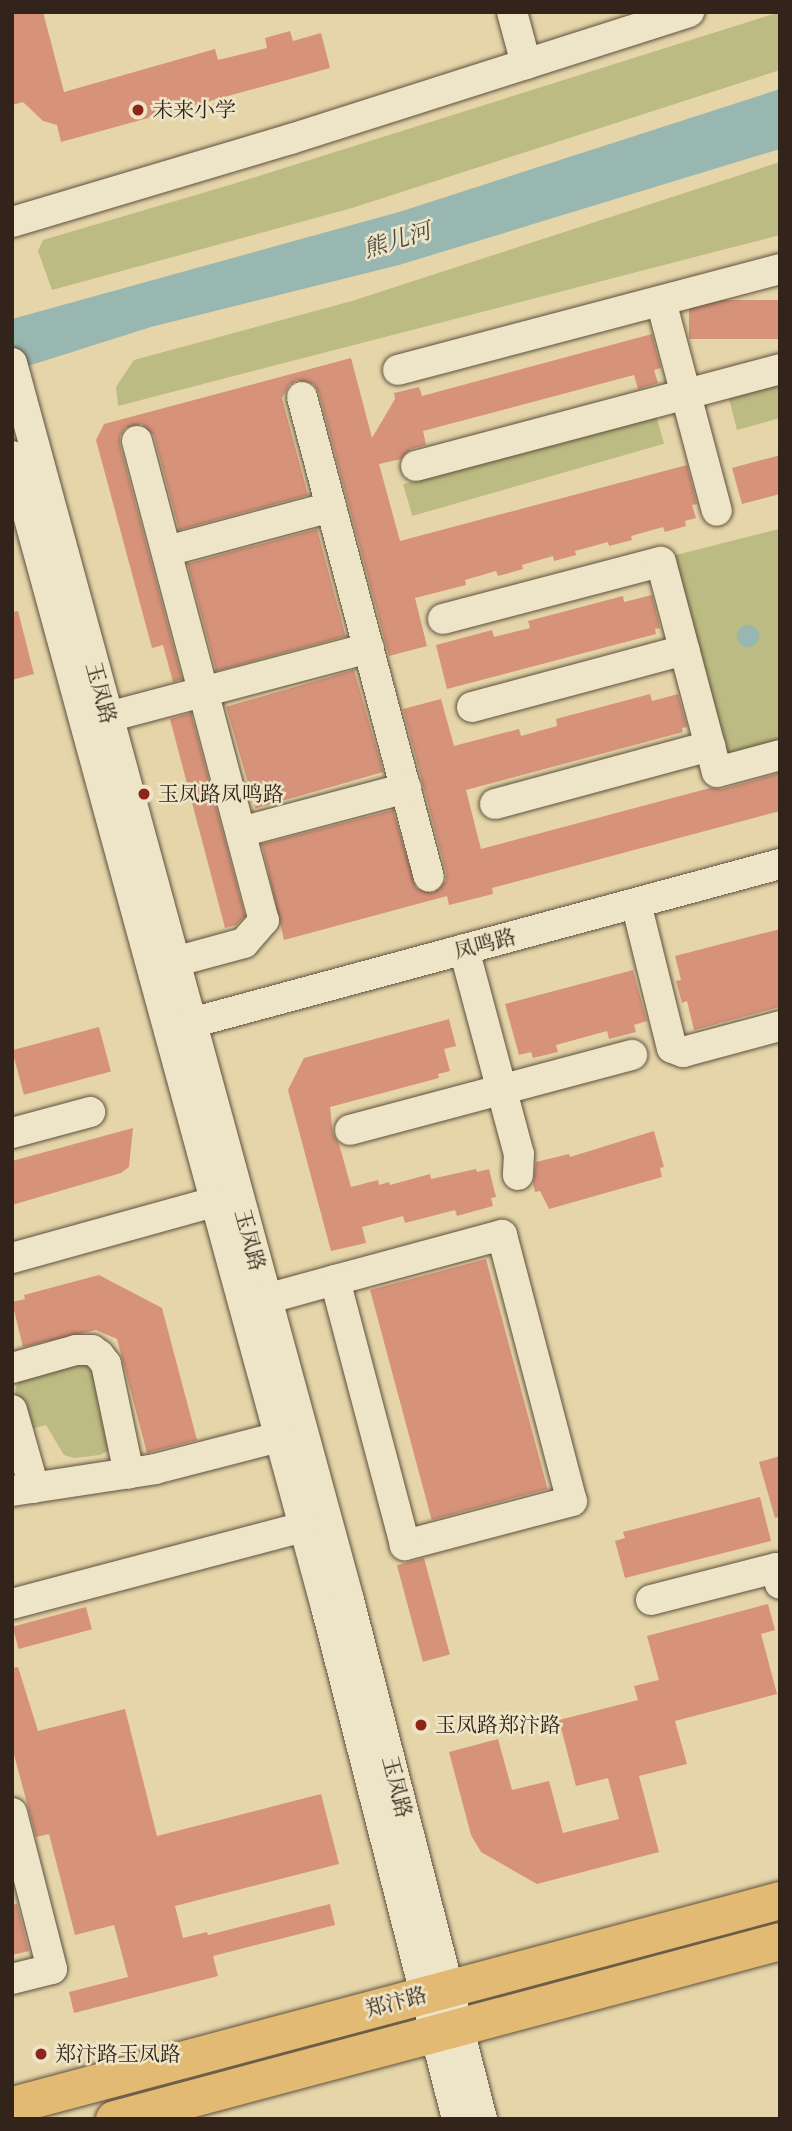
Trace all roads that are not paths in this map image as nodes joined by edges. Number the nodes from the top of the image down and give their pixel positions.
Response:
1 (512, 12) edge
2 (689, 12) edge
3 (526, 64) junction
4 (12, 222) edge
5 (780, 269) edge
6 (661, 301) junction
7 (12, 363) edge
8 (780, 369) edge
9 (398, 370) dead end
10 (686, 394) junction
11 (302, 397) dead end
12 (137, 441) dead end
13 (12, 456) edge
14 (415, 466) dead end
15 (18, 499) edge
16 (331, 507) junction
17 (717, 511) dead end
18 (166, 551) junction
19 (443, 619) dead end
20 (369, 648) junction
21 (685, 650) junction
22 (204, 692) junction
23 (472, 707) dead end
24 (108, 718) junction
25 (710, 747) junction
26 (780, 755) edge
27 (406, 788) junction
28 (495, 804) dead end
29 (241, 832) junction
30 (780, 864) edge
31 (429, 876) dead end
32 (636, 903) junction
33 (464, 949) junction
34 (174, 962) junction
35 (191, 1023) junction
36 (780, 1026) edge
37 (632, 1055) dead end
38 (502, 1090) junction
39 (90, 1112) dead end
40 (350, 1130) dead end
41 (12, 1133) edge
42 (518, 1175) dead end
43 (214, 1202) junction
44 (12, 1258) edge
45 (335, 1280) junction
46 (266, 1299) junction
47 (12, 1368) edge
48 (12, 1410) edge
49 (279, 1437) junction
50 (129, 1474) junction
51 (23, 1490) edge
52 (304, 1527) junction
53 (780, 1584) edge
54 (652, 1600) dead end
55 (12, 1604) edge
56 (12, 1813) edge
57 (780, 1900) edge
58 (780, 1941) edge
59 (12, 1979) edge
60 (437, 1992) junction
61 (447, 2030) junction
62 (19, 2099) edge
63 (114, 2119) edge
64 (457, 2119) edge
65 (482, 2119) edge

1 - 3 street
2 - 3 street
3 - 4 street
5 - 6 street
6 - 9 street
6 - 10 street
7 - 24 street, 玉凤路
8 - 10 street
10 - 14 street
10 - 17 street
11 - 16 street
12 - 18 street
13 - 15 street, 玉凤路
15 - 43 street, 玉凤路
16 - 18 street
16 - 20 street
18 - 22 street
19 - 21 street
20 - 22 street
20 - 27 street
21 - 23 street
21 - 25 street
22 - 24 street
22 - 29 street
24 - 34 street, 玉凤路
25 - 26 street
25 - 28 street
27 - 29 street
27 - 31 street
29 - 34 street
30 - 32 street, 凤鸣路
32 - 33 street, 凤鸣路
32 - 36 street
33 - 35 street, 凤鸣路
33 - 38 street
34 - 35 street, 玉凤路
35 - 46 street, 玉凤路
37 - 38 street
38 - 40 street
38 - 42 street
39 - 41 street
43 - 44 street
43 - 49 street, 玉凤路
45 - 45 street
45 - 46 street
46 - 60 street, 玉凤路
47 - 50 street
48 - 51 street
49 - 50 street
49 - 52 street, 玉凤路
50 - 51 street
52 - 55 street
52 - 60 street, 玉凤路
53 - 54 street
56 - 59 street
57 - 60 main road, 郑汴路
58 - 61 main road, 郑汴路
60 - 61 street, 玉凤路
60 - 62 main road, 郑汴路
61 - 63 main road, 郑汴路
61 - 64 street, 玉凤路
61 - 65 street, 玉凤路

